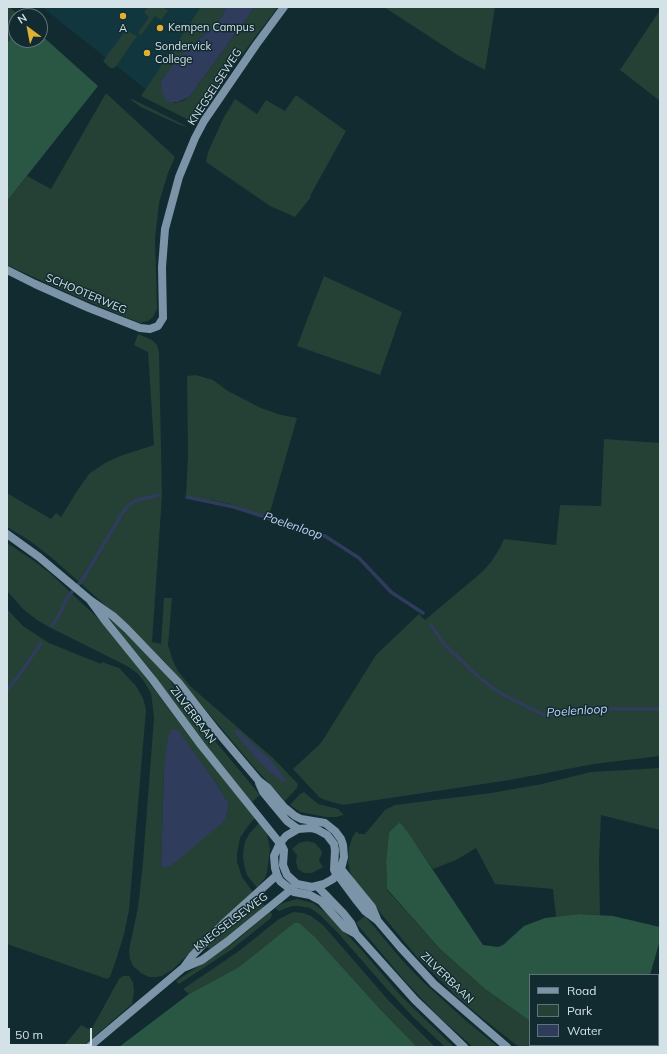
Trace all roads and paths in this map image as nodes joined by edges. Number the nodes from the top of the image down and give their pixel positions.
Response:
1 (284, 7) edge
2 (7, 270) edge
3 (158, 326) joint
4 (7, 534) edge
5 (90, 600) junction
6 (259, 782) junction
7 (332, 827) junction
8 (298, 829) junction
9 (323, 832) junction
10 (280, 843) junction
11 (339, 872) junction
12 (277, 875) junction
13 (297, 884) junction
14 (318, 886) junction
15 (290, 890) junction
16 (356, 934) junction
17 (183, 968) junction
18 (89, 1047) edge
19 (464, 1047) edge
20 (507, 1047) edge

1 - 3 main road, KNEGSELSEWEG
2 - 3 main road, SCHOOTERWEG
4 - 5 main road, ZILVERBAAN
5 - 6 main road, ZILVERBAAN
5 - 10 main road, ZILVERBAAN
6 - 7 main road, ZILVERBAAN
6 - 8 main road, ZILVERBAAN
7 - 9 main road
7 - 11 main road
8 - 9 main road
8 - 10 main road
9 - 11 main road
10 - 12 main road
10 - 13 main road
11 - 14 main road
11 - 20 main road, ZILVERBAAN
12 - 15 main road
12 - 17 main road, KNEGSELSEWEG
13 - 14 main road
13 - 15 main road, KNEGSELSEWEG
14 - 16 main road
15 - 16 main road
15 - 17 main road, KNEGSELSEWEG
16 - 19 main road
17 - 18 main road, KNEGSELSEWEG

